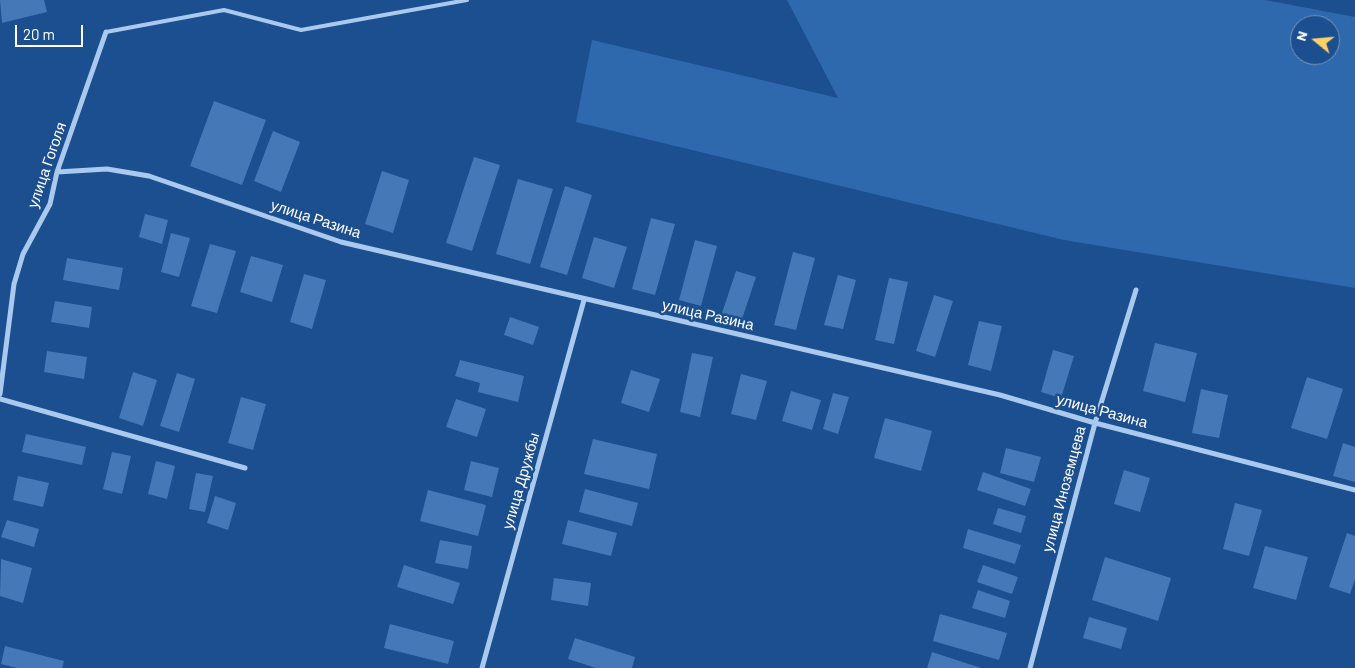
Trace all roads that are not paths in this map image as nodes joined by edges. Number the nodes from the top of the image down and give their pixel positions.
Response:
1 (467, 0) edge
2 (106, 32) joint
3 (57, 172) junction
4 (1136, 290) dead end
5 (584, 300) junction
6 (0, 394) edge
7 (0, 399) edge
8 (1095, 423) junction
9 (245, 468) dead end
10 (1355, 490) edge
11 (482, 668) edge
12 (1030, 668) edge

1 - 2 lane
2 - 3 street, улица Гоголя
3 - 5 street, улица Разина
3 - 6 street, улица Гоголя
4 - 8 street, улица Иноземцева
5 - 8 street, улица Разина
5 - 11 street, улица Дружбы
7 - 9 street
8 - 10 street, улица Разина
8 - 12 street, улица Иноземцева

